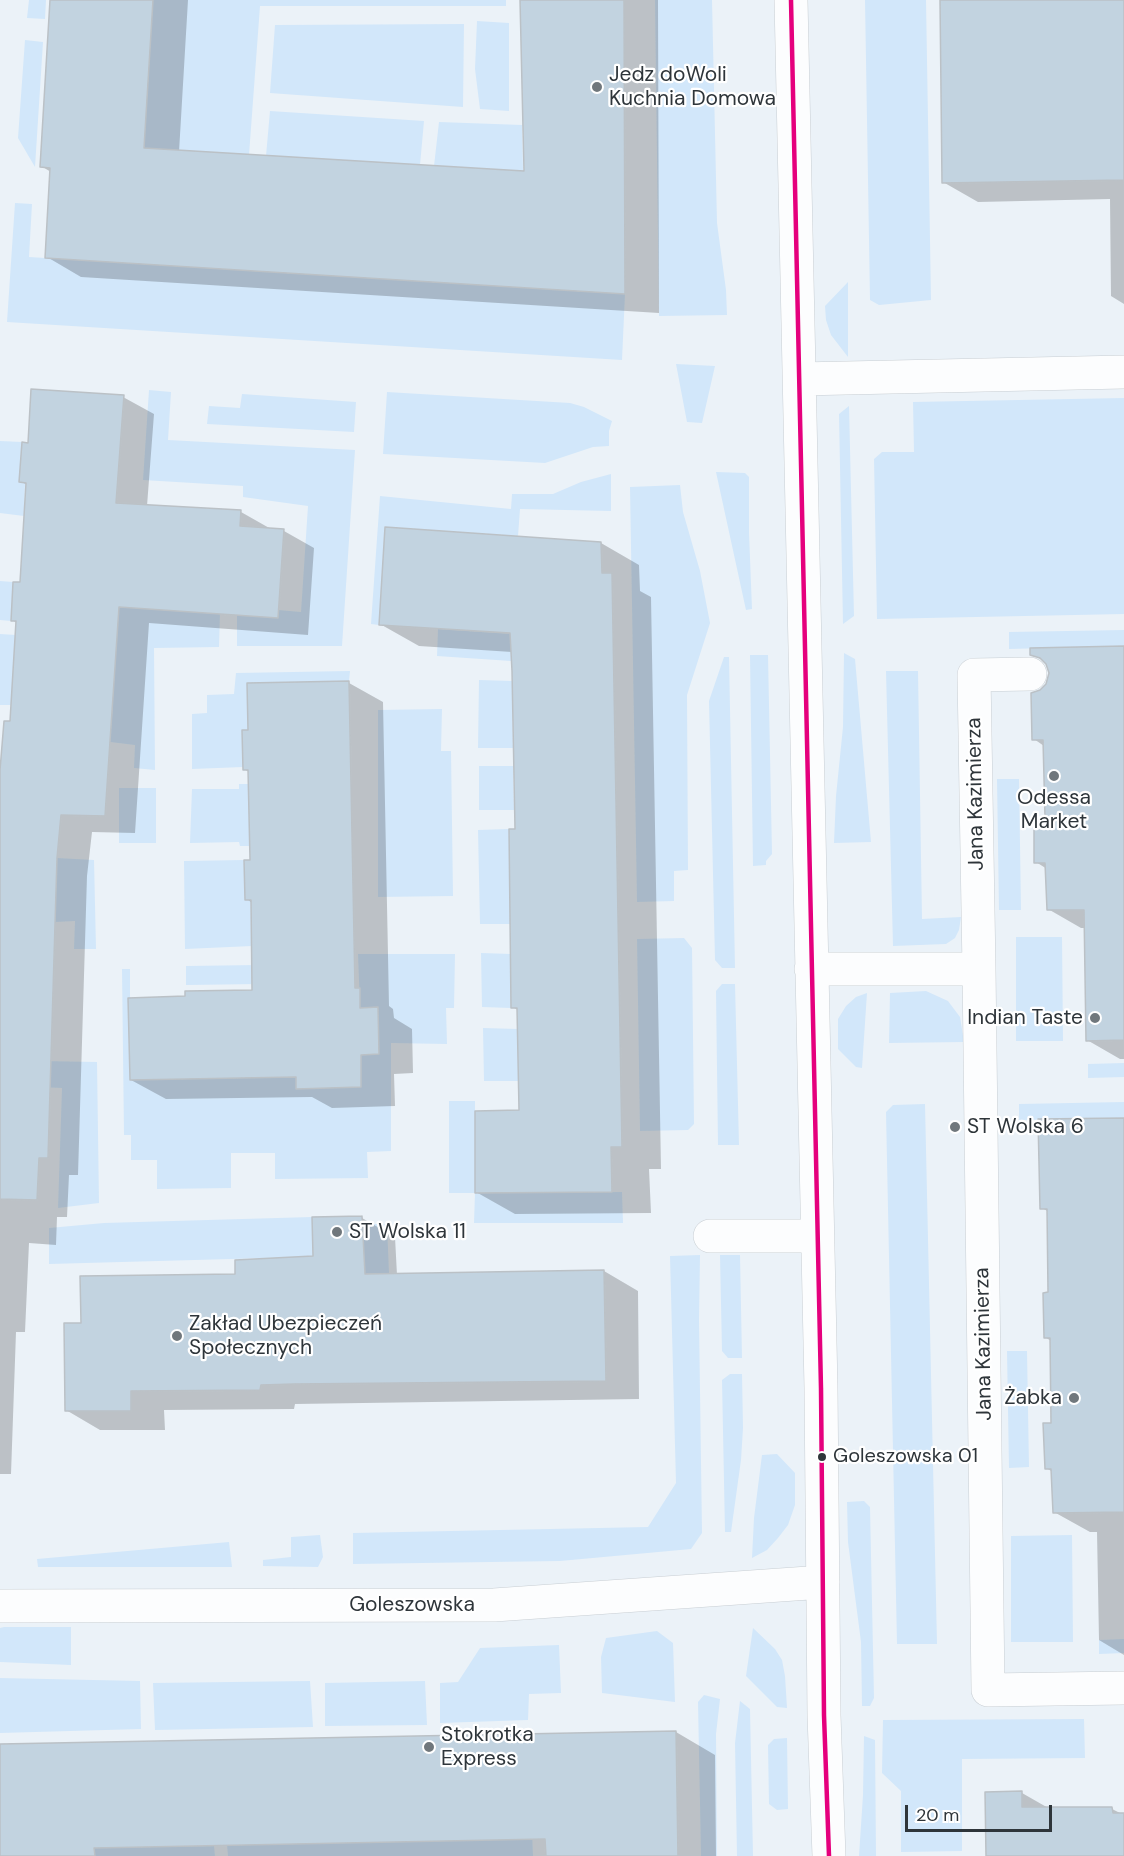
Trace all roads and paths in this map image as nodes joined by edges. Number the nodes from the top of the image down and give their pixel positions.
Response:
1 (791, 0) edge
2 (1124, 372) edge
3 (800, 379) junction
4 (1030, 674) dead end
5 (811, 969) junction
6 (979, 969) junction
7 (710, 1236) dead end
8 (817, 1236) junction
9 (823, 1582) junction
10 (0, 1606) edge
11 (1124, 1688) edge
12 (829, 1856) edge

1 - 3 street
2 - 3 street
3 - 5 street
4 - 6 street, Jana Kazimierza
5 - 6 street
5 - 8 street
6 - 11 street, Jana Kazimierza
7 - 8 street
8 - 9 street
9 - 10 street, Goleszowska
9 - 12 street

